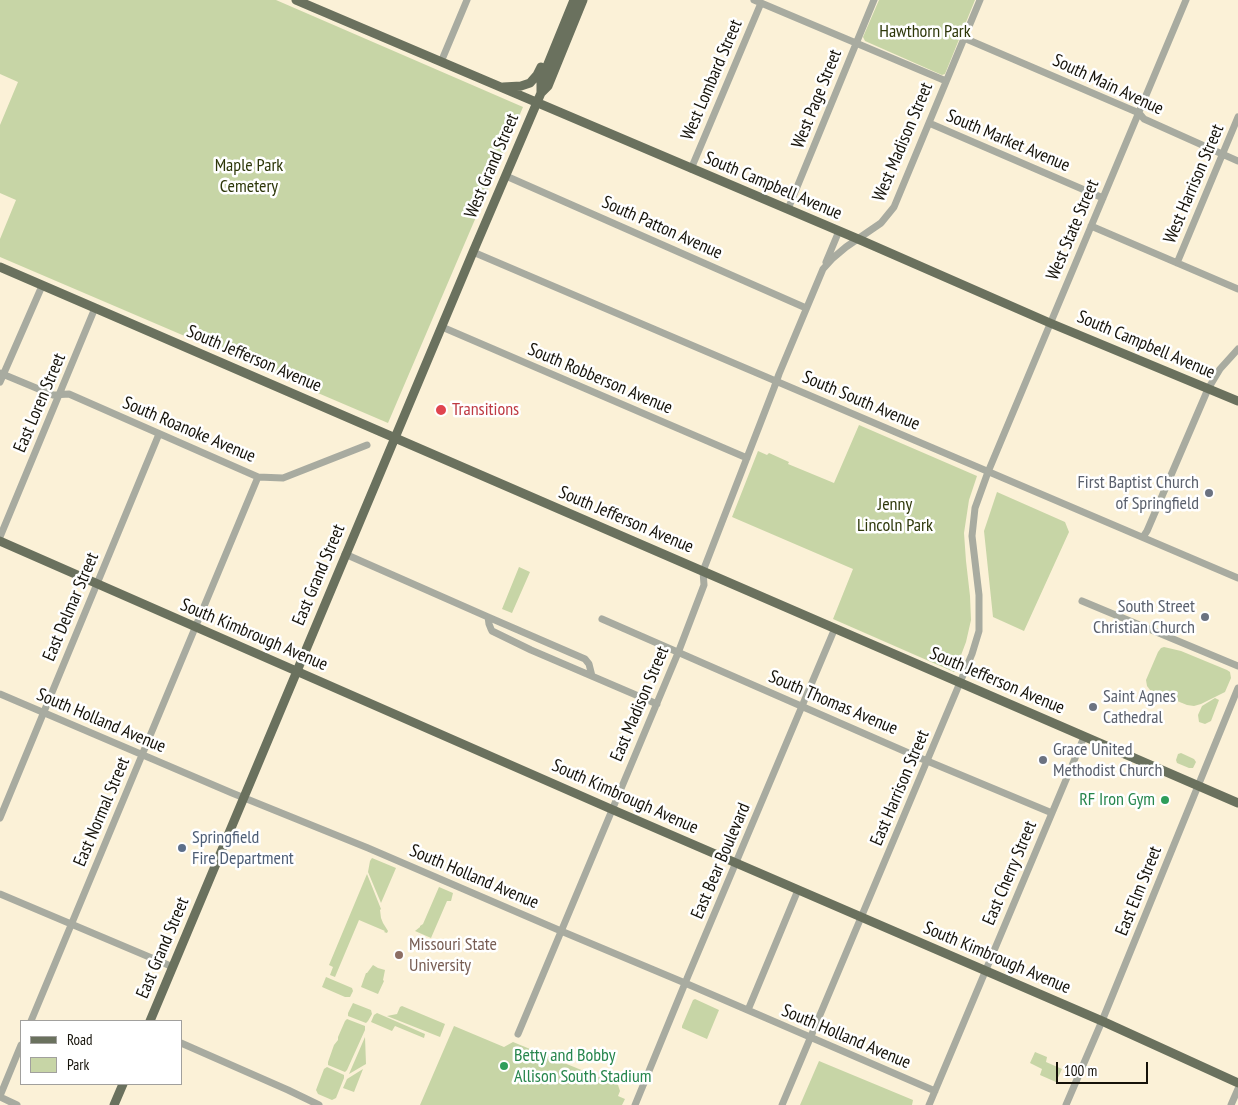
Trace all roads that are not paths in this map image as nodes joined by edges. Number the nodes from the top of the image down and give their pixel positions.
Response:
1 (296, 0) edge
2 (467, 0) edge
3 (574, 0) edge
4 (583, 0) edge
5 (874, 0) edge
6 (980, 0) edge
7 (1186, 0) edge
8 (758, 1) edge
9 (964, 38) junction
10 (856, 43) junction
11 (554, 47) junction
12 (441, 62) junction
13 (946, 81) junction
14 (500, 87) junction
15 (541, 93) junction
16 (537, 103) junction
17 (1139, 113) junction
18 (1238, 117) edge
19 (929, 123) junction
20 (1222, 154) junction
21 (1238, 161) edge
22 (692, 169) junction
23 (506, 176) junction
24 (1102, 198) junction
25 (788, 209) junction
26 (1091, 226) junction
27 (838, 231) junction
28 (858, 239) junction
29 (473, 252) junction
30 (1177, 263) junction
31 (0, 268) edge
32 (823, 270) junction
33 (42, 286) junction
34 (1238, 289) edge
35 (95, 308) junction
36 (806, 308) junction
37 (1050, 323) junction
38 (442, 327) junction
39 (1238, 349) edge
40 (2, 374) edge
41 (0, 382) edge
42 (777, 382) junction
43 (1208, 389) junction
44 (59, 395) junction
45 (1238, 401) edge
46 (159, 434) junction
47 (395, 437) junction
48 (367, 445) dead end
49 (747, 458) junction
50 (988, 472) junction
51 (258, 477) junction
52 (0, 537) edge
53 (1143, 538) junction
54 (0, 542) edge
55 (345, 554) junction
56 (703, 571) junction
57 (1238, 578) edge
58 (97, 585) junction
59 (1082, 601) dead end
60 (488, 617) junction
61 (602, 619) dead end
62 (195, 627) junction
63 (835, 628) junction
64 (678, 653) junction
65 (1238, 666) edge
66 (297, 671) junction
67 (592, 676) junction
68 (960, 683) junction
69 (1238, 688) edge
70 (0, 694) edge
71 (657, 704) junction
72 (802, 706) junction
73 (44, 712) junction
74 (1084, 737) junction
75 (142, 755) junction
76 (927, 761) junction
77 (1197, 786) junction
78 (244, 798) junction
79 (1238, 803) edge
80 (612, 809) junction
81 (1052, 813) junction
82 (0, 818) edge
83 (736, 863) junction
84 (798, 890) junction
85 (0, 894) edge
86 (861, 917) junction
87 (72, 924) junction
88 (561, 931) junction
89 (174, 967) junction
90 (985, 971) junction
91 (685, 983) junction
92 (748, 1010) junction
93 (31, 1020) edge
94 (150, 1020) edge
95 (1102, 1021) junction
96 (518, 1034) dead end
97 (811, 1038) junction
98 (182, 1044) edge
99 (20, 1047) edge
100 (1238, 1083) edge
101 (123, 1085) edge
102 (1238, 1089) edge
103 (935, 1092) junction
104 (0, 1097) edge
105 (17, 1105) edge
106 (114, 1105) edge
107 (320, 1105) edge
108 (635, 1105) edge
109 (782, 1105) edge
110 (929, 1105) edge
111 (1066, 1105) edge
112 (1231, 1105) edge

1 - 12 main road, South Campbell Avenue
2 - 12 street
3 - 11 main road, West Grand Street
4 - 15 main road, West Grand Street
5 - 10 street, West Page Street
6 - 9 street, West Madison Street
7 - 17 street, West State Street
8 - 10 street, South Market Avenue
8 - 22 street, West Lombard Street
9 - 13 street, West Madison Street
9 - 17 street, South Main Avenue
10 - 13 street, South Market Avenue
10 - 25 street, West Page Street
11 - 14 main road
11 - 15 main road, West Grand Street
12 - 14 main road, South Campbell Avenue
13 - 19 street, West Madison Street
14 - 16 main road, South Campbell Avenue
15 - 16 main road, West Grand Street
16 - 22 main road, South Campbell Avenue
16 - 23 main road, West Grand Street
17 - 20 street, South Main Avenue
17 - 24 street, West State Street
18 - 20 street, West Harrison Street
19 - 24 street, South Market Avenue
19 - 28 street, West Madison Street
20 - 21 street, South Main Avenue
20 - 30 street, West Harrison Street
22 - 25 main road, South Campbell Avenue
23 - 29 main road, West Grand Street
23 - 36 street, South Patton Avenue
24 - 26 street, West State Street
25 - 27 main road, South Campbell Avenue
26 - 30 street
26 - 37 street, West State Street
27 - 28 main road, South Campbell Avenue
27 - 32 street
28 - 32 street, West Madison Street
28 - 37 main road, South Campbell Avenue
29 - 38 main road, East Grand Street
29 - 42 street, South South Avenue
30 - 34 street
31 - 33 main road, South Jefferson Avenue
32 - 36 street, West Madison Street
33 - 35 main road, South Jefferson Avenue
33 - 40 street
35 - 44 street, East Loren Street
35 - 47 main road, South Jefferson Avenue
36 - 42 street, West Madison Street
37 - 43 main road, South Campbell Avenue
37 - 50 street, West State Street
38 - 47 main road, East Grand Street
38 - 49 street, South Robberson Avenue
39 - 43 street
40 - 41 street
40 - 44 street, South Roanoke Avenue
42 - 49 street, East Madison Street
42 - 50 street, South South Avenue
43 - 45 main road, South Campbell Avenue
43 - 53 street
44 - 46 street, South Roanoke Avenue
44 - 52 street, East Loren Street
46 - 51 street, South Roanoke Avenue
46 - 58 street, East Delmar Street
47 - 55 main road, East Grand Street
47 - 56 main road, South Jefferson Avenue
48 - 51 street, South Roanoke Avenue
49 - 56 street, East Madison Street
50 - 53 street, South South Avenue
50 - 68 street, East Harrison Street
51 - 62 street, East Normal Street
53 - 57 street, South South Avenue
54 - 58 main road, South Kimbrough Avenue
55 - 60 street
55 - 66 main road, East Grand Street
56 - 63 main road, South Jefferson Avenue
56 - 64 street, East Madison Street
58 - 62 main road, South Kimbrough Avenue
58 - 73 street, East Delmar Street
59 - 65 street
60 - 67 street
60 - 67 street
61 - 64 street, South Thomas Avenue
62 - 66 main road, South Kimbrough Avenue
62 - 75 street, East Normal Street
63 - 68 main road, South Jefferson Avenue
63 - 72 street, East Bear Boulevard
64 - 71 street, East Madison Street
64 - 72 street, South Thomas Avenue
66 - 78 main road, East Grand Street
66 - 80 main road, South Kimbrough Avenue
67 - 71 street
68 - 74 main road, South Jefferson Avenue
68 - 76 street, East Harrison Street
69 - 77 street, East Elm Street
70 - 73 street, South Holland Avenue
71 - 80 street, East Madison Street
72 - 76 street, South Thomas Avenue
72 - 83 street, East Bear Boulevard
73 - 75 street, South Holland Avenue
73 - 82 street, East Delmar Street
74 - 77 main road, South Jefferson Avenue
74 - 81 street, East Cherry Street
75 - 78 street, South Holland Avenue
75 - 87 street, East Normal Street
76 - 81 street, South Thomas Avenue
76 - 86 street, East Harrison Street
77 - 79 main road, South Jefferson Avenue
77 - 95 street, East Elm Street
78 - 88 street, South Holland Avenue
78 - 89 main road, East Grand Street
80 - 83 main road, South Kimbrough Avenue
80 - 88 street, East Madison Street
81 - 90 street, East Cherry Street
83 - 84 main road, South Kimbrough Avenue
83 - 91 street, East Bear Boulevard
84 - 86 main road, South Kimbrough Avenue
84 - 92 street
85 - 87 street
86 - 90 main road, South Kimbrough Avenue
86 - 97 street, East Harrison Street
87 - 89 street
87 - 93 street, East Normal Street
88 - 91 street, South Holland Avenue
88 - 96 street, East Madison Street
89 - 94 main road, East Grand Street
90 - 95 main road, South Kimbrough Avenue
90 - 103 street, East Cherry Street
91 - 92 street, South Holland Avenue
91 - 108 street, East Bear Boulevard
92 - 97 street, South Holland Avenue
95 - 100 main road, South Kimbrough Avenue
95 - 111 street, East Elm Street
97 - 103 street, South Holland Avenue
97 - 109 street, East Harrison Street
98 - 107 street
99 - 104 street
101 - 106 main road
102 - 112 street
103 - 110 street, East Cherry Street
104 - 105 street

